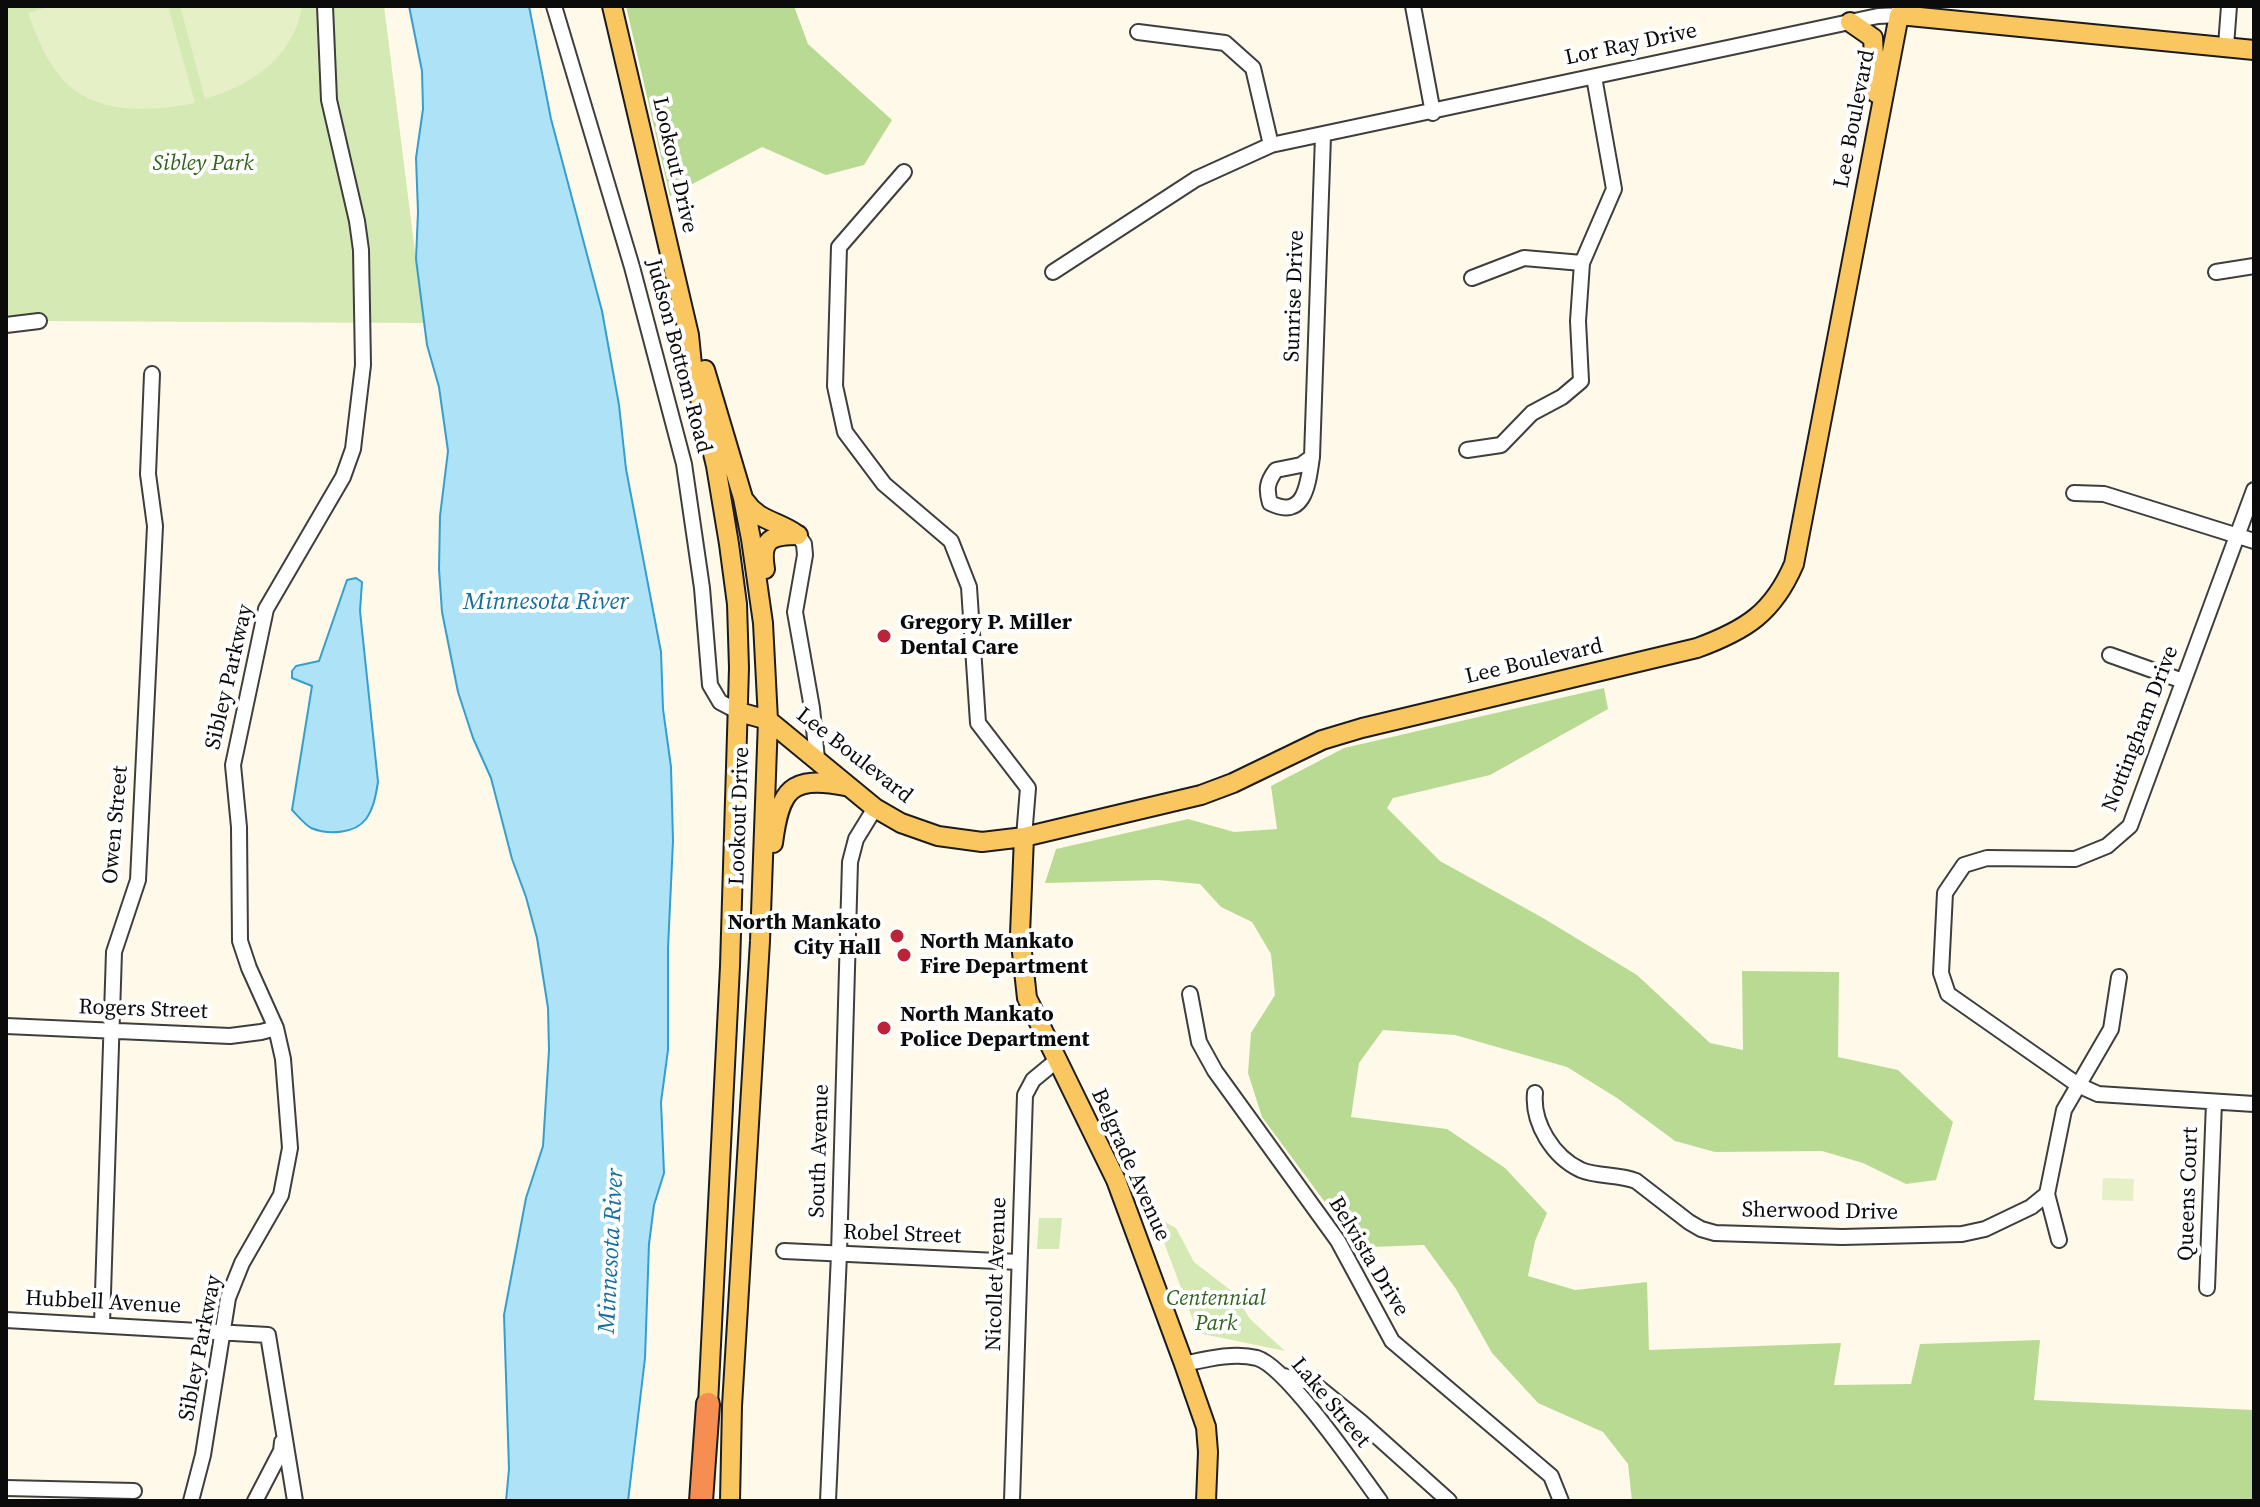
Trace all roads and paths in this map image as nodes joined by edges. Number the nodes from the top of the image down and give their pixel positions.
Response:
1 (325, 6) edge
2 (554, 6) edge
3 (612, 6) edge
4 (1413, 6) edge
5 (2229, 6) edge
6 (1899, 11) edge
7 (1850, 22) junction
8 (1138, 32) dead end
9 (2226, 46) junction
10 (2254, 50) edge
11 (1594, 77) junction
12 (1433, 113) junction
13 (1876, 128) junction
14 (1323, 136) junction
15 (1271, 145) junction
16 (904, 172) dead end
17 (1582, 263) junction
18 (2254, 266) edge
19 (1053, 272) dead end
20 (2216, 272) dead end
21 (1472, 278) dead end
22 (39, 321) dead end
23 (6, 325) edge
24 (689, 335) junction
25 (152, 374) dead end
26 (1467, 450) dead end
27 (1312, 457) dead end
28 (2254, 490) edge
29 (2074, 493) dead end
30 (743, 498) junction
31 (2237, 534) junction
32 (798, 535) junction
33 (2254, 541) edge
34 (2110, 655) dead end
35 (766, 668) junction
36 (2183, 681) junction
37 (739, 712) junction
38 (768, 720) junction
39 (817, 759) junction
40 (848, 787) junction
41 (875, 808) junction
42 (1024, 837) junction
43 (760, 941) junction
44 (2119, 977) dead end
45 (1190, 994) dead end
46 (6, 1026) edge
47 (276, 1028) junction
48 (114, 1030) junction
49 (1056, 1061) junction
50 (2078, 1085) junction
51 (1535, 1093) dead end
52 (2214, 1102) junction
53 (2254, 1104) edge
54 (2047, 1194) junction
55 (2059, 1240) dead end
56 (784, 1251) dead end
57 (839, 1254) junction
58 (1019, 1262) junction
59 (2207, 1288) dead end
60 (6, 1320) edge
61 (102, 1324) junction
62 (221, 1332) junction
63 (1184, 1364) junction
64 (1284, 1376) junction
65 (708, 1404) junction
66 (284, 1433) junction
67 (6, 1488) edge
68 (134, 1491) dead end
69 (64, 1495) edge
70 (191, 1501) edge
71 (255, 1501) edge
72 (295, 1501) edge
73 (701, 1501) edge
74 (711, 1501) edge
75 (730, 1501) edge
76 (828, 1501) edge
77 (1012, 1501) edge
78 (1206, 1501) edge
79 (1380, 1501) edge
80 (1449, 1501) edge
81 (1561, 1501) edge

1 - 47 street, Sibley Parkway
2 - 37 street, Judson Bottom Road
3 - 24 main road, Lookout Drive
4 - 12 street
5 - 9 street
6 - 7 street, Lor Ray Drive
6 - 9 main road, Lor Ray Drive
6 - 13 main road, Lee Boulevard
7 - 11 street, Lor Ray Drive
7 - 13 main road
8 - 15 street
9 - 10 main road, Lor Ray Drive
11 - 12 street, Lor Ray Drive
11 - 17 street
12 - 14 street, Lor Ray Drive
13 - 42 main road, Lee Boulevard
14 - 15 street, Lor Ray Drive
14 - 27 street, Sunrise Drive
15 - 19 street, Lor Ray Drive
16 - 42 street, Belgrade Avenue
17 - 21 street
17 - 26 street
18 - 20 street
22 - 23 street
24 - 30 main road, Lookout Drive
24 - 37 main road, Lookout Drive
25 - 48 street, Owen Street
28 - 31 street, Nottingham Drive
29 - 31 street
30 - 32 main road
30 - 35 main road, Lookout Drive
31 - 33 street
31 - 36 street, Nottingham Drive
32 - 35 main road
32 - 39 street
34 - 36 street
35 - 38 main road, Lookout Drive
36 - 50 street, Nottingham Drive
37 - 38 main road, Lee Boulevard
37 - 65 main road, Lookout Drive
38 - 39 main road, Lee Boulevard
38 - 43 main road, Lookout Drive
39 - 40 main road, Lee Boulevard
40 - 41 main road, Lee Boulevard
40 - 43 main road
41 - 42 main road, Lee Boulevard
41 - 57 street, South Avenue
42 - 49 main road, Belgrade Avenue
43 - 75 main road, Lookout Drive
44 - 50 street
45 - 81 street, Belvista Drive
46 - 48 street, Rogers Street
47 - 48 street, Rogers Street
47 - 62 street, Sibley Parkway
48 - 61 street, Owen Street
49 - 58 street, Nicollet Avenue
49 - 63 main road, Belgrade Avenue
50 - 52 street, Nottingham Drive
50 - 54 street
51 - 54 street, Sherwood Drive
52 - 53 street, Nottingham Drive
52 - 59 street, Queens Court
54 - 55 street
56 - 57 street, Robel Street
57 - 58 street, Robel Street
57 - 76 street, South Avenue
58 - 77 street, Nicollet Avenue
60 - 61 street, Hubbell Avenue
61 - 62 street, Hubbell Avenue
62 - 66 street, Hubbell Avenue
62 - 70 street, Sibley Parkway
63 - 64 street, Lake Street
63 - 78 main road, Belgrade Avenue
64 - 79 street, Lake Street
64 - 80 street
65 - 73 highway
65 - 74 highway
66 - 71 street
66 - 72 street
67 - 69 street
68 - 69 street

